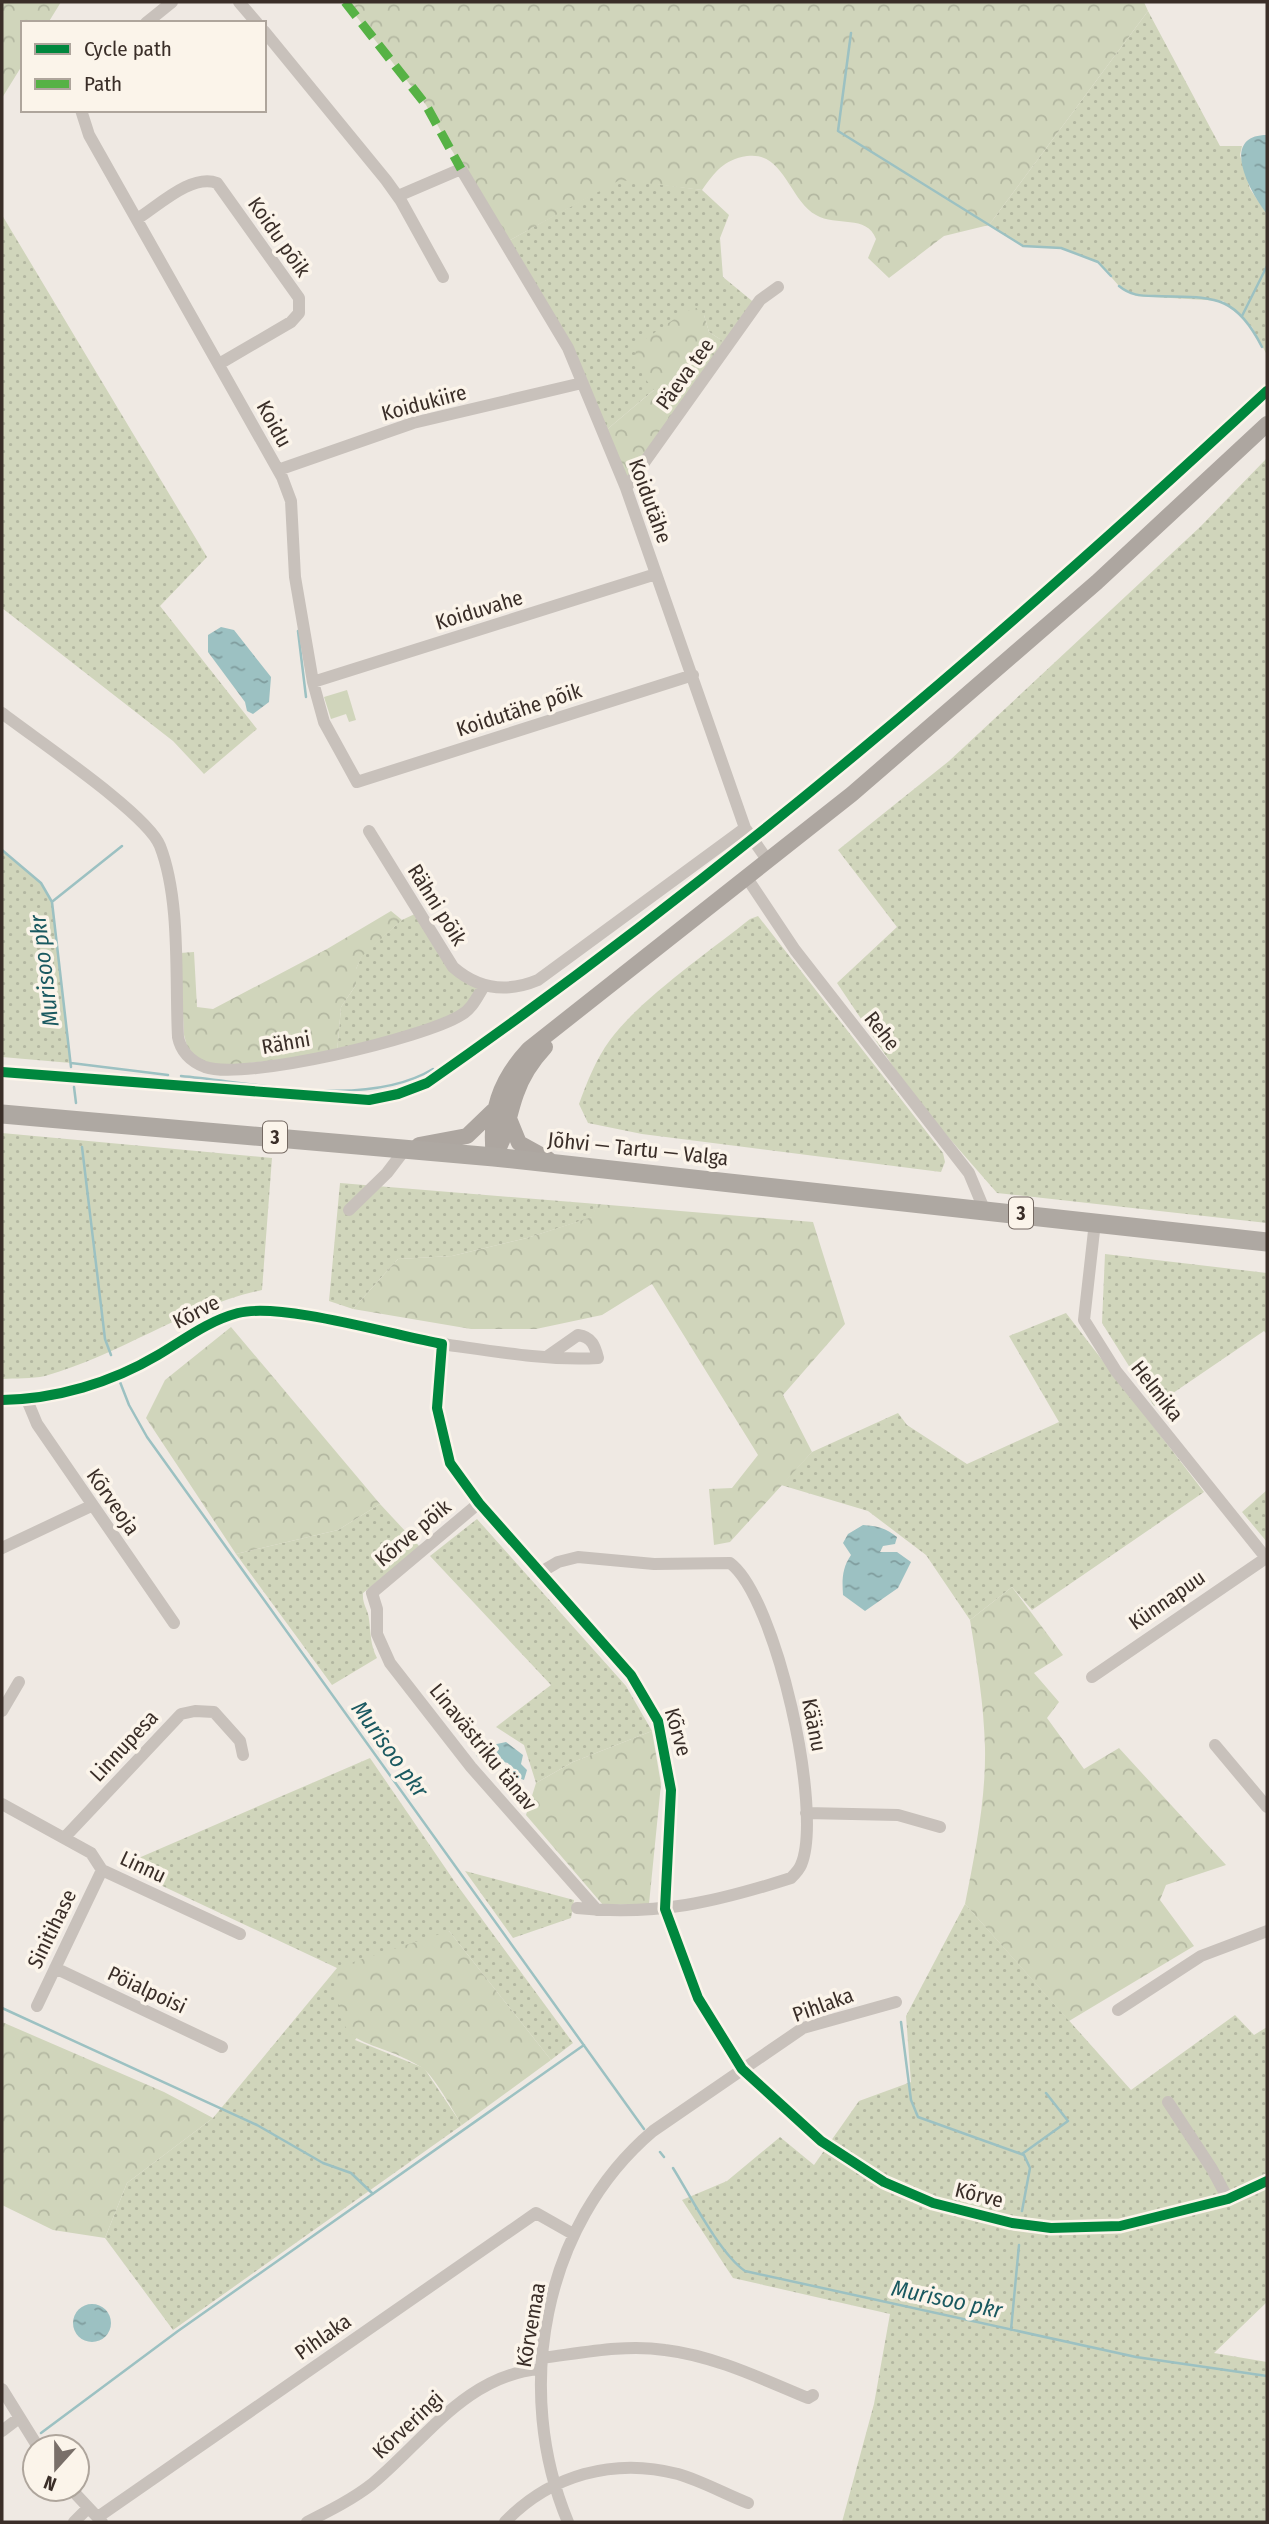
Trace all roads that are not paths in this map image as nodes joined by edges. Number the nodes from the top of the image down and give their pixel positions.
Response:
1 (172, 2) edge
2 (239, 2) edge
3 (148, 21) edge
4 (255, 21) edge
5 (266, 33) edge
6 (81, 112) edge
7 (398, 196) junction
8 (137, 219) junction
9 (443, 277) dead end
10 (778, 287) dead end
11 (219, 363) junction
12 (582, 383) junction
13 (1267, 424) edge
14 (278, 470) junction
15 (626, 488) junction
16 (656, 574) junction
17 (694, 675) junction
18 (313, 682) junction
19 (2, 713) edge
20 (357, 782) joint
21 (745, 828) junction
22 (369, 831) dead end
23 (768, 861) junction
24 (747, 878) junction
25 (484, 986) junction
26 (572, 1017) junction
27 (493, 1111) junction
28 (2, 1115) edge
29 (510, 1121) junction
30 (399, 1148) junction
31 (494, 1157) junction
32 (560, 1164) junction
33 (349, 1209) dead end
34 (984, 1209) junction
35 (1095, 1222) junction
36 (1267, 1242) edge
37 (442, 1345) junction
38 (548, 1356) junction
39 (2, 1400) edge
40 (27, 1400) junction
41 (479, 1503) junction
42 (91, 1506) junction
43 (2, 1548) edge
44 (1267, 1559) edge
45 (541, 1572) junction
46 (372, 1592) joint
47 (174, 1623) dead end
48 (1092, 1677) dead end
49 (19, 1682) dead end
50 (2, 1711) edge
51 (1216, 1745) dead end
52 (243, 1755) dead end
53 (2, 1804) edge
54 (1267, 1807) edge
55 (806, 1813) junction
56 (940, 1827) dead end
57 (65, 1837) junction
58 (102, 1870) junction
59 (577, 1908) dead end
60 (666, 1909) junction
61 (597, 1910) junction
62 (1267, 1931) edge
63 (240, 1934) dead end
64 (55, 1968) junction
65 (896, 2002) dead end
66 (37, 2006) dead end
67 (1118, 2010) dead end
68 (222, 2047) dead end
69 (742, 2070) junction
70 (1168, 2102) dead end
71 (630, 2150) joint
72 (1267, 2181) edge
73 (1228, 2199) junction
74 (573, 2234) junction
75 (541, 2363) junction
76 (2, 2389) edge
77 (813, 2395) dead end
78 (19, 2418) junction
79 (2, 2431) edge
80 (29, 2433) edge
81 (554, 2484) junction
82 (84, 2503) edge
83 (748, 2503) dead end
84 (96, 2516) edge
85 (74, 2522) edge
86 (307, 2522) edge
87 (505, 2522) edge
88 (568, 2522) edge

1 - 3 street
2 - 4 street
5 - 7 street
6 - 8 street, Koidu
7 - 9 street
7 - 12 street, Koidutähe
8 - 11 street, Koidu
8 - 11 street, Koidu põik
10 - 15 street, Päeva tee
11 - 14 street, Koidu
12 - 14 street, Koidukiire
12 - 15 street, Koidutähe
13 - 23 main road
14 - 18 street, Koidu
15 - 16 street, Koidutähe
16 - 17 street, Koidutähe
16 - 18 street, Koiduvahe
17 - 20 street, Koidutähe põik
17 - 21 street, Koidutähe
18 - 20 street, Koidu
19 - 25 street, Rähni
21 - 23 street, Koidutähe
21 - 25 street
22 - 25 street, Rähni põik
23 - 24 main road
24 - 26 main road
24 - 34 street, Rehe
26 - 27 main road
26 - 29 main road
27 - 30 main road
27 - 31 main road
28 - 30 highway, Jõhvi — Tartu — Valga / 3
29 - 31 main road
29 - 32 main road
30 - 31 highway, Jõhvi — Tartu — Valga / 3
30 - 33 street
31 - 32 highway, Jõhvi — Tartu — Valga / 3
32 - 34 highway, Jõhvi — Tartu — Valga / 3
34 - 35 highway, Jõhvi — Tartu — Valga / 3
35 - 36 highway, Jõhvi — Tartu — Valga / 3
35 - 44 street, Helmika
37 - 38 street, Kõrve
37 - 40 street, Kõrve
37 - 41 street, Kõrve
38 - 38 street, Kõrve
39 - 40 street, Kõrve
40 - 42 street, Kõrveoja
41 - 45 street, Kõrve
41 - 46 street, Kõrve põik
42 - 43 street
42 - 47 street, Kõrveoja
44 - 48 street, Künnapuu
45 - 55 street, Käänu
45 - 60 street, Kõrve
46 - 61 street, Linavästriku tänav
49 - 50 street
51 - 54 street
52 - 57 street, Linnupesa
53 - 57 street, Linnu
55 - 56 street
55 - 60 street, Käänu
57 - 58 street, Linnu
58 - 63 street, Linnu
58 - 64 street, Sinitihase
59 - 61 street, Käänu
60 - 61 street, Käänu
60 - 69 street, Kõrve
62 - 67 street
64 - 66 street, Sinitihase
64 - 68 street, Pöialpoisi
65 - 69 street, Pihlaka
69 - 71 street, Pihlaka
69 - 73 street, Kõrve
70 - 73 street
71 - 74 street, Kõrvemaa
72 - 73 street, Kõrve
74 - 75 street, Kõrvemaa
74 - 84 street, Pihlaka
75 - 77 street, Kõrveringi
75 - 81 street, Kõrvemaa
75 - 86 street, Kõrveringi
76 - 78 street
78 - 79 street
78 - 80 street
81 - 83 street
81 - 87 street
81 - 88 street, Kõrvemaa
82 - 84 street
84 - 85 street

